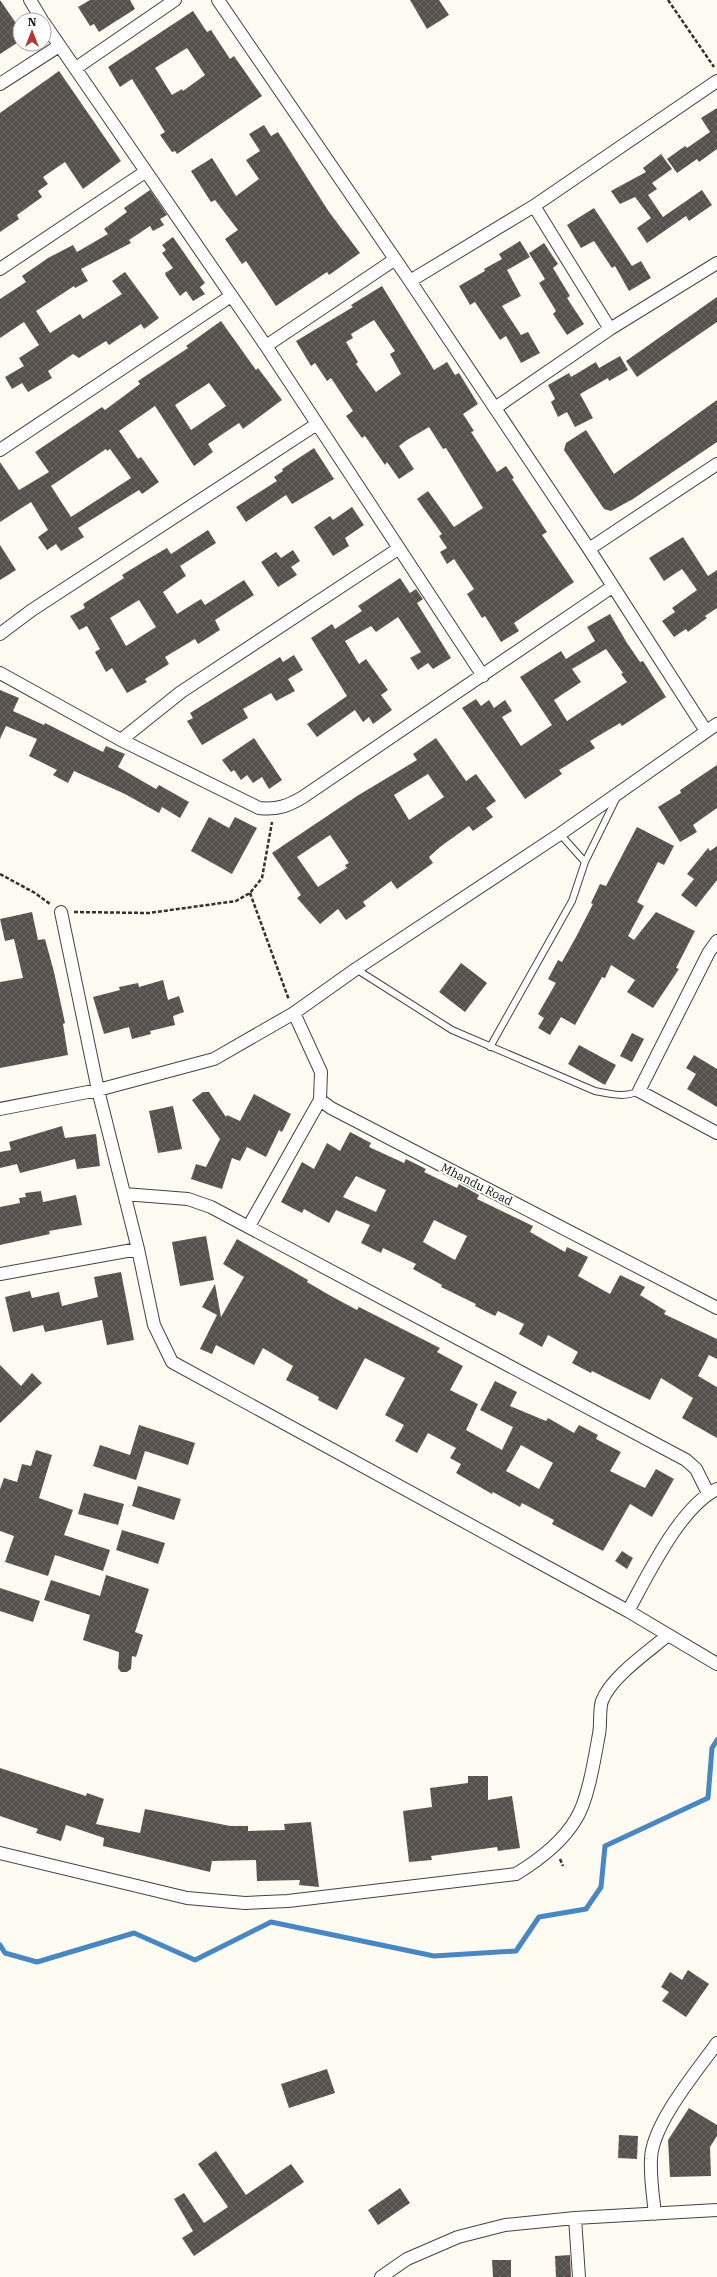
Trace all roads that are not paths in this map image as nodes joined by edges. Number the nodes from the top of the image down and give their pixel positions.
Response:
1 (30, 0) edge
2 (175, 0) edge
3 (218, 0) edge
4 (37, 12) edge
5 (52, 35) edge
6 (59, 46) junction
7 (76, 68) junction
8 (716, 80) edge
9 (0, 84) edge
10 (145, 172) junction
11 (534, 206) junction
12 (394, 260) junction
13 (717, 263) edge
14 (0, 269) edge
15 (410, 281) junction
16 (231, 296) junction
17 (610, 329) junction
18 (266, 346) junction
19 (495, 408) junction
20 (317, 424) junction
21 (0, 450) edge
22 (717, 464) edge
23 (398, 549) junction
24 (589, 550) junction
25 (612, 588) junction
26 (0, 634) edge
27 (0, 673) edge
28 (483, 676) junction
29 (717, 724) edge
30 (706, 732) junction
31 (121, 740) junction
32 (619, 792) junction
33 (560, 834) junction
34 (585, 862) junction
35 (61, 912) road end
36 (717, 941) edge
37 (713, 954) edge
38 (356, 969) junction
39 (294, 1014) junction
40 (490, 1047) junction
41 (98, 1090) junction
42 (639, 1091) junction
43 (320, 1100) junction
44 (0, 1109) edge
45 (717, 1133) edge
46 (124, 1194) junction
47 (249, 1226) junction
48 (138, 1249) junction
49 (0, 1274) edge
50 (717, 1308) edge
51 (713, 1491) edge
52 (628, 1611) junction
53 (668, 1635) junction
54 (717, 1664) edge
55 (0, 1853) edge
56 (717, 2043) edge
57 (717, 2210) edge
58 (655, 2214) junction
59 (575, 2218) junction
60 (381, 2277) edge
61 (579, 2277) edge

1 - 4 street
2 - 7 street
3 - 12 street
5 - 6 street
6 - 7 street
6 - 9 street
7 - 10 street
8 - 11 street
10 - 14 street
10 - 16 street
11 - 15 street
11 - 17 street
12 - 15 street
12 - 18 street
13 - 17 street
15 - 19 street
16 - 18 street
16 - 21 street
17 - 19 street
18 - 20 street
19 - 24 street
20 - 23 street
20 - 26 street
22 - 24 street
23 - 28 street
23 - 31 street
24 - 25 street
25 - 28 street
25 - 30 street
27 - 31 street
28 - 31 street
29 - 30 street
30 - 32 street
32 - 33 street
32 - 34 lane
33 - 34 lane
33 - 38 street
34 - 40 lane
35 - 41 street
36 - 37 street
37 - 42 street
38 - 39 street
38 - 40 lane
39 - 41 street
39 - 43 street
40 - 42 lane
41 - 44 street
41 - 46 street
42 - 45 street
43 - 47 street
43 - 50 street, Mhandu Road
46 - 47 street
46 - 48 street
47 - 51 street
48 - 49 street
48 - 52 street
51 - 52 street
52 - 53 street
53 - 54 street
53 - 55 street
56 - 58 street
57 - 58 street
58 - 59 street
59 - 60 street
59 - 61 street

